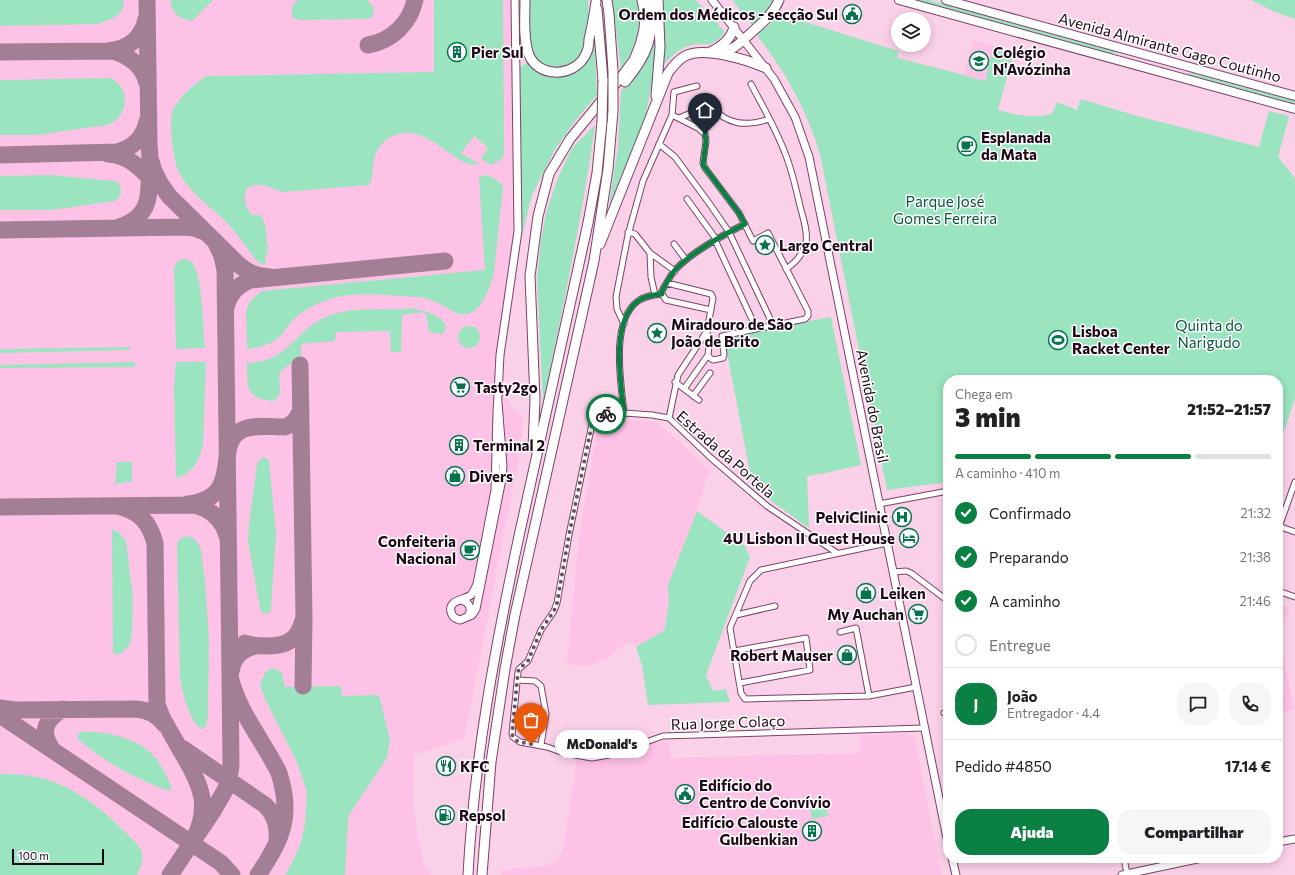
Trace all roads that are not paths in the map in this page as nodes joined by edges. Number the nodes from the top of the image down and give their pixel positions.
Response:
1 (515, 0) edge
2 (525, 0) edge
3 (606, 0) edge
4 (642, 0) edge
5 (651, 0) edge
6 (658, 0) edge
7 (712, 0) edge
8 (778, 0) edge
9 (899, 0) edge
10 (946, 0) edge
11 (596, 1) edge
12 (734, 27) junction
13 (744, 40) junction
14 (713, 53) junction
15 (1147, 56) junction
16 (1160, 59) junction
17 (766, 68) junction
18 (1144, 68) junction
19 (1157, 71) junction
20 (751, 84) dead end
21 (696, 86) dead end
22 (1295, 96) edge
23 (1295, 109) edge
24 (591, 113) junction
25 (672, 115) junction
26 (679, 118) junction
27 (769, 119) junction
28 (649, 122) junction
29 (659, 144) junction
30 (687, 199) dead end
31 (745, 224) junction
32 (628, 232) junction
33 (729, 232) junction
34 (715, 240) junction
35 (674, 244) dead end
36 (650, 253) junction
37 (686, 260) junction
38 (594, 261) junction
39 (786, 269) junction
40 (675, 271) junction
41 (667, 283) junction
42 (662, 294) junction
43 (655, 295) junction
44 (711, 310) junction
45 (624, 324) junction
46 (773, 325) junction
47 (756, 328) junction
48 (707, 331) junction
49 (708, 355) junction
50 (710, 373) dead end
51 (675, 382) junction
52 (684, 388) junction
53 (693, 396) junction
54 (699, 400) dead end
55 (498, 402) junction
56 (624, 413) junction
57 (669, 418) junction
58 (533, 470) junction
59 (1295, 482) edge
60 (943, 492) edge
61 (879, 504) junction
62 (1283, 515) edge
63 (1283, 528) edge
64 (1295, 532) edge
65 (887, 543) junction
66 (837, 553) junction
67 (893, 572) junction
68 (1283, 593) edge
69 (943, 597) edge
70 (1295, 597) edge
71 (460, 600) junction
72 (776, 606) dead end
73 (736, 615) junction
74 (467, 617) junction
75 (840, 632) dead end
76 (734, 651) junction
77 (517, 680) junction
78 (740, 683) junction
79 (916, 686) junction
80 (869, 696) junction
81 (924, 728) junction
82 (541, 746) junction
83 (943, 819) edge
84 (1295, 839) edge
85 (1283, 841) edge
86 (953, 863) edge
87 (1124, 863) edge
88 (1178, 863) edge
89 (1124, 874) edge
90 (468, 875) edge
91 (482, 875) edge
92 (956, 875) edge

1 - 55 street
2 - 11 highway
3 - 38 highway, bridge
4 - 24 highway
5 - 24 highway
6 - 28 highway
7 - 12 street, Avenida do Brasil
8 - 13 highway
9 - 18 main road, Avenida Almirante Gago Coutinho
10 - 15 main road, Avenida Almirante Gago Coutinho
11 - 58 highway, bridge
12 - 13 street, Avenida do Brasil
12 - 14 highway
13 - 14 highway
13 - 17 street, Avenida do Brasil
14 - 17 highway
14 - 28 highway
15 - 16 main road, Avenida Almirante Gago Coutinho
15 - 18 main road
16 - 19 main road
16 - 22 main road, Avenida Almirante Gago Coutinho
17 - 61 street, Avenida do Brasil
18 - 19 main road, Avenida Almirante Gago Coutinho
19 - 23 main road, Avenida Almirante Gago Coutinho
20 - 27 street
21 - 25 street
24 - 58 highway
25 - 26 street
25 - 29 street
26 - 27 street
26 - 31 street
27 - 39 street
28 - 38 highway
29 - 32 street
29 - 33 street
30 - 34 street
31 - 33 street
31 - 39 street
32 - 36 street
32 - 45 street
33 - 34 street
33 - 46 street
34 - 37 street
34 - 47 street
35 - 37 street
36 - 40 street
36 - 43 street
37 - 40 street
38 - 91 highway
39 - 46 street
40 - 41 street
41 - 42 street
41 - 44 street
42 - 43 street
42 - 44 street
43 - 45 street
44 - 48 street
45 - 56 street
46 - 47 street
47 - 49 street
48 - 49 street
48 - 51 street
49 - 52 street
50 - 53 street
51 - 52 street
51 - 57 street
52 - 53 street
53 - 54 street
55 - 71 street
55 - 74 street
56 - 57 street, Estrada da Portela
56 - 77 street, Estrada da Portela
57 - 66 street, Estrada da Portela
58 - 90 highway
59 - 62 street
60 - 61 street
61 - 65 street, Avenida do Brasil
63 - 64 street
65 - 66 street
65 - 67 street, Avenida do Brasil
66 - 73 street
67 - 69 street
67 - 79 street, Avenida do Brasil
68 - 70 street
71 - 74 street
71 - 74 street
72 - 73 street
73 - 76 street
75 - 80 street
76 - 78 street
76 - 78 street
77 - 82 street
77 - 82 street, Rua Jorge Colaço
78 - 80 street
79 - 80 street
79 - 81 street, Avenida do Brasil
81 - 82 street, Rua Jorge Colaço
81 - 83 street, Avenida do Brasil
84 - 85 street
86 - 92 street
87 - 89 street
88 - 89 street

